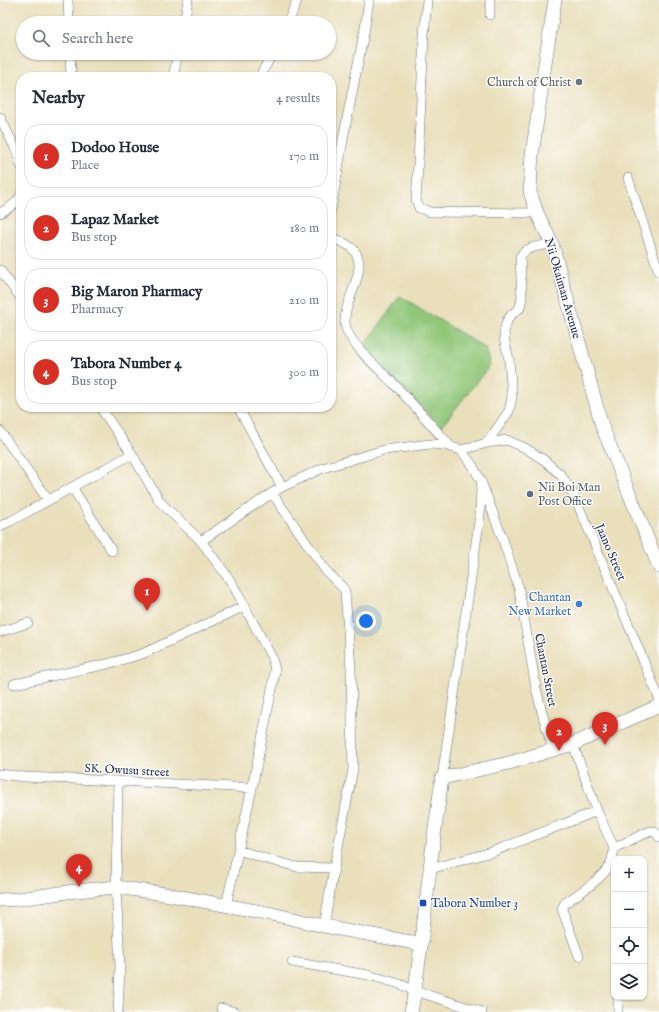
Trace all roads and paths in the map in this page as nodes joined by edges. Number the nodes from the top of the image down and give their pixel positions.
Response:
1 (68, 0) edge
2 (188, 0) edge
3 (297, 0) edge
4 (369, 0) edge
5 (428, 0) edge
6 (490, 0) edge
7 (555, 0) edge
8 (490, 15) dead end
9 (69, 16) edge
10 (185, 16) edge
11 (291, 16) edge
12 (70, 60) edge
13 (177, 60) edge
14 (269, 60) edge
15 (71, 72) edge
16 (174, 72) edge
17 (262, 72) edge
18 (0, 117) edge
19 (16, 150) edge
20 (628, 178) dead end
21 (336, 181) edge
22 (16, 201) edge
23 (537, 213) junction
24 (0, 214) edge
25 (336, 240) edge
26 (552, 244) junction
27 (0, 270) edge
28 (659, 272) edge
29 (16, 291) edge
30 (103, 412) edge
31 (241, 412) edge
32 (0, 431) edge
33 (487, 443) junction
34 (451, 447) junction
35 (461, 450) junction
36 (132, 454) junction
37 (481, 481) junction
38 (72, 486) junction
39 (282, 487) junction
40 (272, 493) junction
41 (48, 500) junction
42 (0, 526) edge
43 (202, 541) junction
44 (112, 551) dead end
45 (659, 567) edge
46 (245, 606) junction
47 (28, 623) dead end
48 (0, 632) edge
49 (14, 684) dead end
50 (659, 698) edge
51 (659, 706) edge
52 (573, 744) junction
53 (553, 750) junction
54 (0, 774) edge
55 (442, 778) junction
56 (118, 781) junction
57 (252, 788) junction
58 (597, 811) junction
59 (658, 836) edge
60 (614, 848) junction
61 (238, 850) junction
62 (334, 868) junction
63 (430, 869) junction
64 (116, 887) junction
65 (0, 900) edge
66 (226, 906) junction
67 (324, 926) junction
68 (422, 944) junction
69 (579, 956) dead end
70 (292, 962) dead end
71 (415, 991) junction
72 (618, 1000) edge
73 (221, 1008) dead end
74 (118, 1012) edge
75 (235, 1012) edge
76 (411, 1012) edge
77 (482, 1012) edge
78 (618, 1012) edge

1 - 9 street
2 - 10 street
3 - 11 street
4 - 21 street
5 - 23 street
6 - 8 street
7 - 23 street, Nii Okaiman Avenue
12 - 15 street
13 - 16 street
14 - 17 street
18 - 19 street
20 - 28 street
22 - 24 street
23 - 26 street, Nii Okaiman Avenue
25 - 34 street
26 - 33 street
26 - 45 street, Nii Okaiman Avenue
27 - 29 street
30 - 36 street
31 - 39 street
32 - 41 street
33 - 35 street, Jaano Street
33 - 50 street, Jaano Street
34 - 35 street
34 - 39 street
35 - 37 street, Chantan Street
36 - 38 street
36 - 43 street
37 - 53 street, Chantan Street
37 - 55 street
38 - 41 street
38 - 44 street
39 - 40 street
40 - 43 street
40 - 62 street
41 - 42 street
43 - 46 street
46 - 49 street
46 - 57 street
47 - 48 street
51 - 52 street
52 - 53 street
52 - 58 street
53 - 55 street
54 - 56 street, SK. Owusu street
55 - 63 street
56 - 57 street, SK. Owusu street
56 - 64 street
57 - 61 street
58 - 60 street
58 - 63 street
59 - 60 street
60 - 69 street
61 - 62 street
61 - 66 street
62 - 67 street
63 - 68 street
64 - 65 street
64 - 66 street
64 - 74 street
66 - 67 street
67 - 68 street
68 - 71 street
70 - 71 street
71 - 76 street
71 - 77 street
72 - 78 street
73 - 75 street

